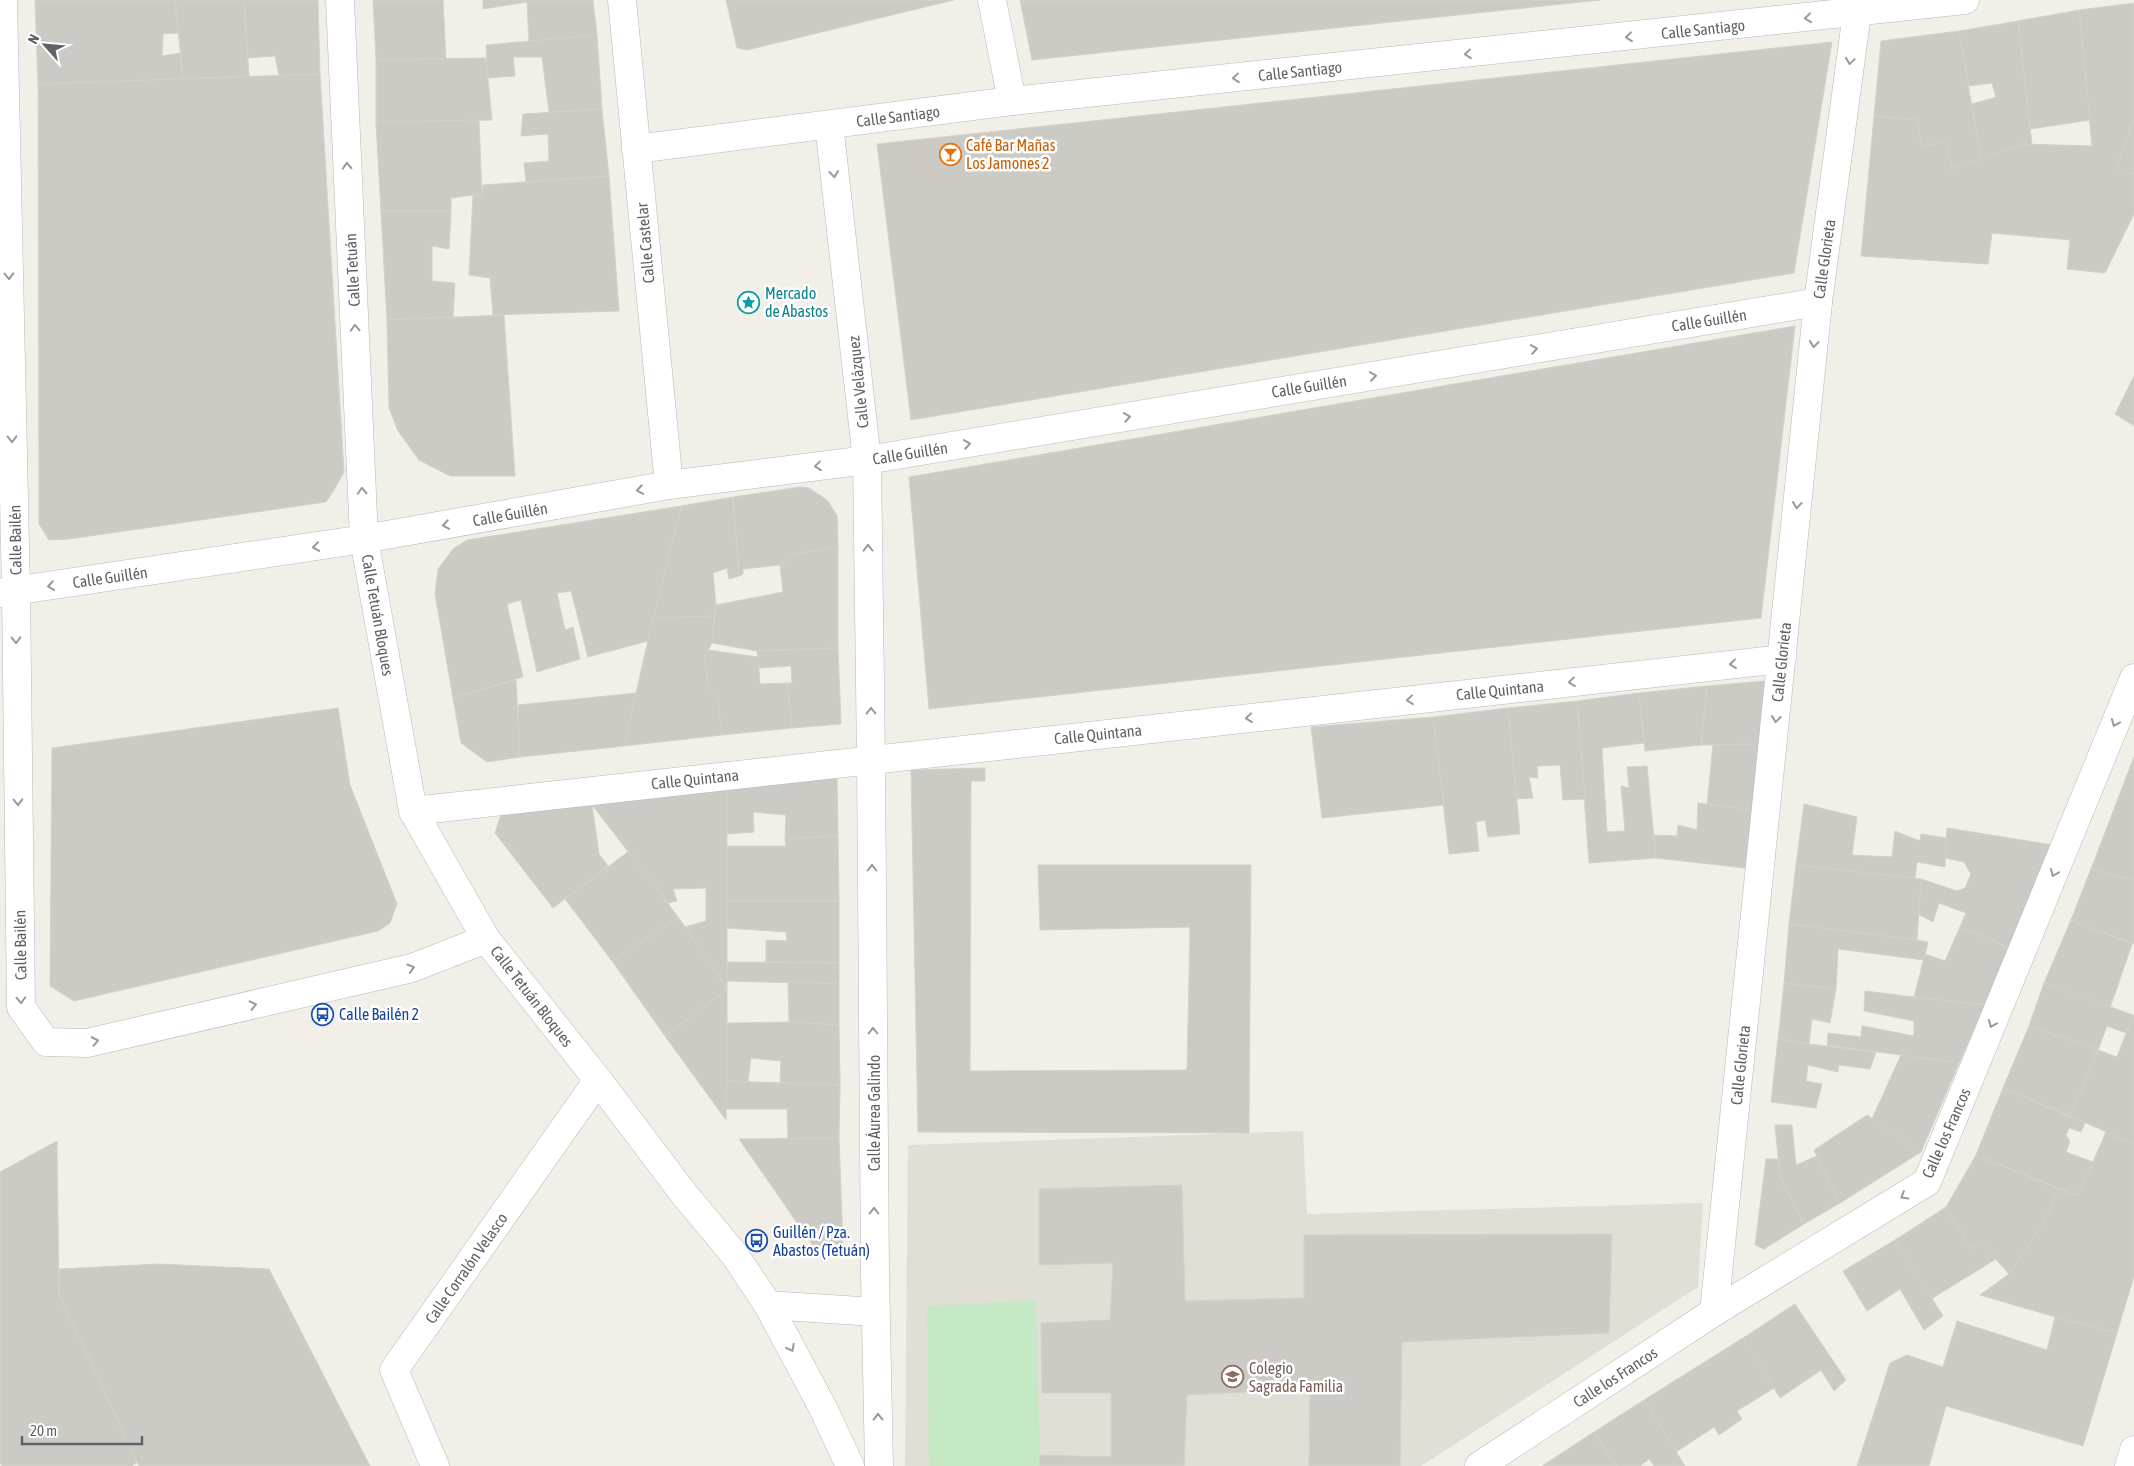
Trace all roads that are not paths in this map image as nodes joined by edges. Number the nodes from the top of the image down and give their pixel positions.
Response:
1 (3, 0) edge
2 (340, 0) edge
3 (622, 0) edge
4 (992, 0) edge
5 (1965, 0) edge
6 (1853, 6) edge
7 (1012, 101) junction
8 (829, 125) junction
9 (636, 149) junction
10 (1818, 302) junction
11 (867, 460) junction
12 (669, 485) junction
13 (364, 539) junction
14 (8, 592) edge
15 (1782, 659) junction
16 (2134, 678) edge
17 (871, 759) junction
18 (413, 812) junction
19 (486, 939) junction
20 (598, 1080) junction
21 (768, 1305) junction
22 (875, 1312) junction
23 (1714, 1312) junction
24 (2134, 1450) edge
25 (435, 1466) edge
26 (850, 1466) edge
27 (879, 1466) edge
28 (1479, 1466) edge
29 (2129, 1466) edge

1 -> 14 street, Calle Bailén
13 -> 2 street, Calle Tetuán
3 - 9 street, Calle Castelar
4 - 7 street
5 - 6 street, Calle Santiago
6 -> 7 street, Calle Santiago
6 -> 10 street, Calle Glorieta
7 - 8 street, Calle Santiago
8 - 9 street, Calle Santiago
8 -> 11 street, Calle Velázquez
9 - 12 street, Calle Castelar
11 -> 10 street, Calle Guillén
10 -> 15 street, Calle Glorieta
11 -> 12 street, Calle Guillén
17 -> 11 street, Calle Velázquez
12 -> 13 street, Calle Guillén
13 -> 14 street, Calle Guillén
13 - 18 street, Calle Tetuán Bloques
14 -> 19 street, Calle Bailén
15 -> 17 street, Calle Quintana
15 -> 23 street, Calle Glorieta
16 -> 23 street, Calle los Francos
17 - 18 street, Calle Quintana
22 -> 17 street, Calle Áurea Galindo
18 - 19 street, Calle Tetuán Bloques
19 - 20 street, Calle Tetuán Bloques
20 - 21 street, Calle Tetuán Bloques
20 - 25 street, Calle Corralón Velasco
21 - 22 street
21 -> 26 street, Calle Tetuán Bloques
27 -> 22 street, Calle Áurea Galindo
23 - 28 street, Calle los Francos
24 - 29 street

